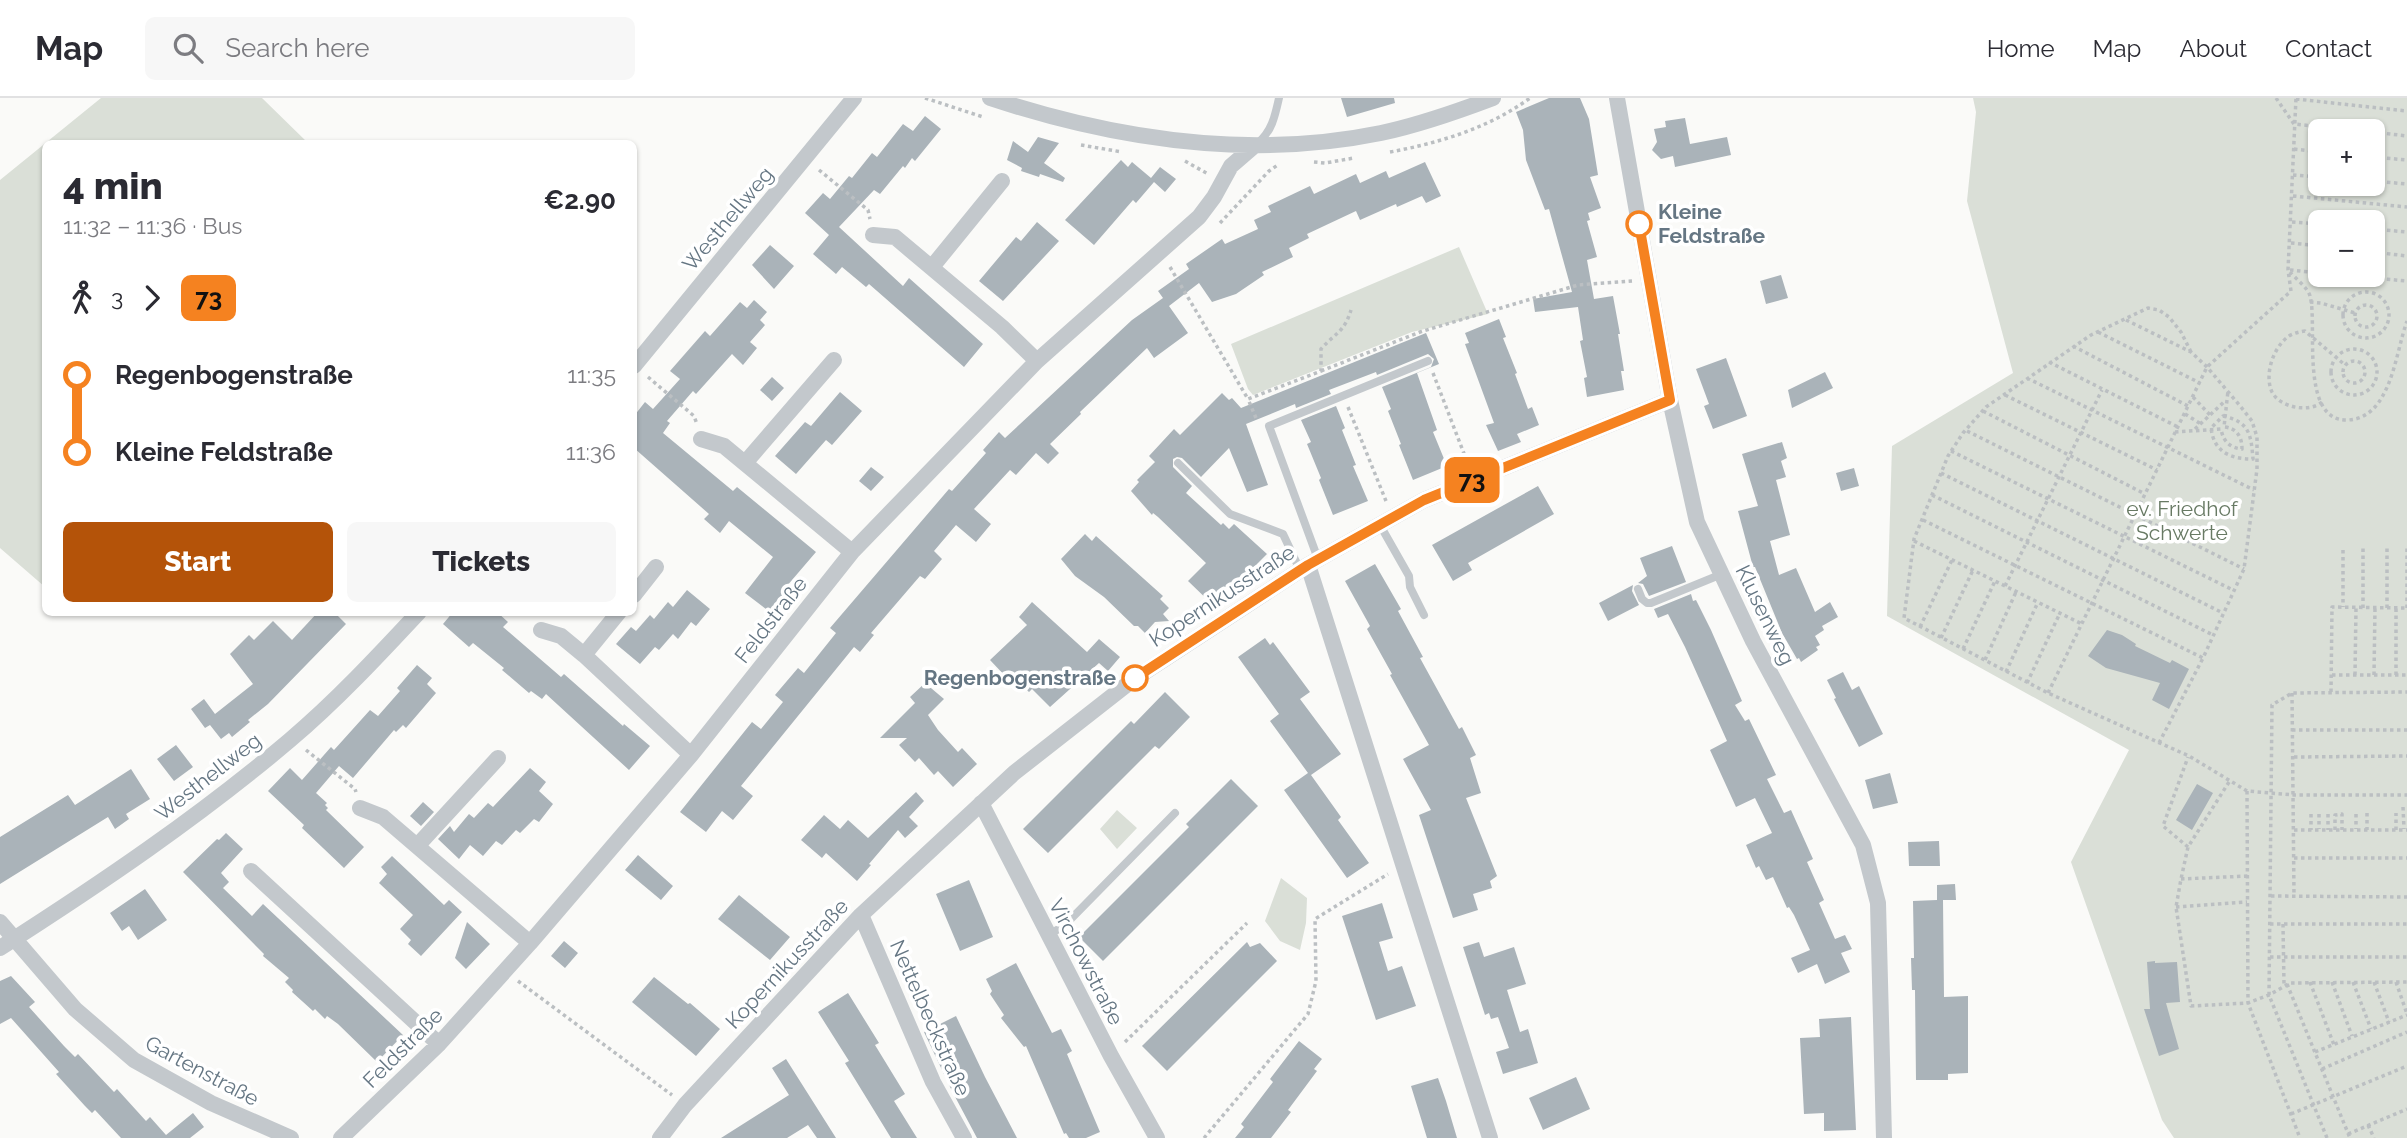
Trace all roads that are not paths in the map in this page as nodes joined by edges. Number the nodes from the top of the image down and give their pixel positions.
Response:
1 (854, 98) edge
2 (990, 98) edge
3 (1279, 98) edge
4 (1493, 98) edge
5 (1617, 98) edge
6 (1253, 147) junction
7 (1002, 181) dead end
8 (873, 235) road end
9 (932, 267) junction
10 (834, 360) dead end
11 (1037, 361) junction
12 (1428, 361) road end
13 (637, 362) edge
14 (1670, 400) junction
15 (701, 439) road end
16 (746, 463) junction
17 (1178, 463) dead end
18 (1387, 521) junction
19 (852, 552) junction
20 (1308, 565) junction
21 (656, 567) dead end
22 (1722, 574) junction
23 (1638, 589) dead end
24 (637, 591) edge
25 (1424, 615) dead end
26 (415, 616) edge
27 (616, 616) edge
28 (541, 630) dead end
29 (584, 655) junction
30 (691, 755) junction
31 (498, 758) dead end
32 (981, 803) junction
33 (360, 808) road end
34 (1175, 813) dead end
35 (418, 845) junction
36 (251, 871) dead end
37 (861, 915) junction
38 (0, 922) edge
39 (1048, 935) junction
40 (16, 938) junction
41 (530, 943) junction
42 (0, 948) edge
43 (439, 1044) junction
44 (291, 1138) edge
45 (341, 1138) edge
46 (660, 1138) edge
47 (964, 1138) edge
48 (1157, 1138) edge
49 (1490, 1138) edge
50 (1884, 1138) edge

1 - 13 street, Westhellweg
2 - 6 street
3 - 6 lane
4 - 6 street
5 - 14 street, Klusenweg
6 - 11 street, Feldstraße
7 - 9 street
8 - 9 street
9 - 11 street
10 - 16 street
11 - 19 street, Feldstraße
12 - 20 lane
14 - 18 street, Kopernikusstraße
14 - 22 street, Klusenweg
15 - 16 street
16 - 19 street
17 - 20 lane
18 - 20 street, Kopernikusstraße
18 - 25 lane
19 - 30 street, Feldstraße
20 - 32 street, Kopernikusstraße
20 - 49 street
21 - 24 street
22 - 23 lane
22 - 50 street, Klusenweg
26 - 40 street, Westhellweg
27 - 29 street
28 - 29 street
29 - 30 street
30 - 41 street, Feldstraße
31 - 35 street
32 - 37 street, Kopernikusstraße
32 - 39 street, Virchowstraße
33 - 35 street
34 - 39 lane
35 - 41 street
36 - 43 street
37 - 46 street, Kopernikusstraße
37 - 47 street, Nettelbeckstraße
38 - 40 street, Gartenstraße
39 - 48 street, Virchowstraße
40 - 42 street, Westhellweg
40 - 44 street, Gartenstraße
41 - 43 street, Feldstraße
43 - 45 street, Feldstraße

